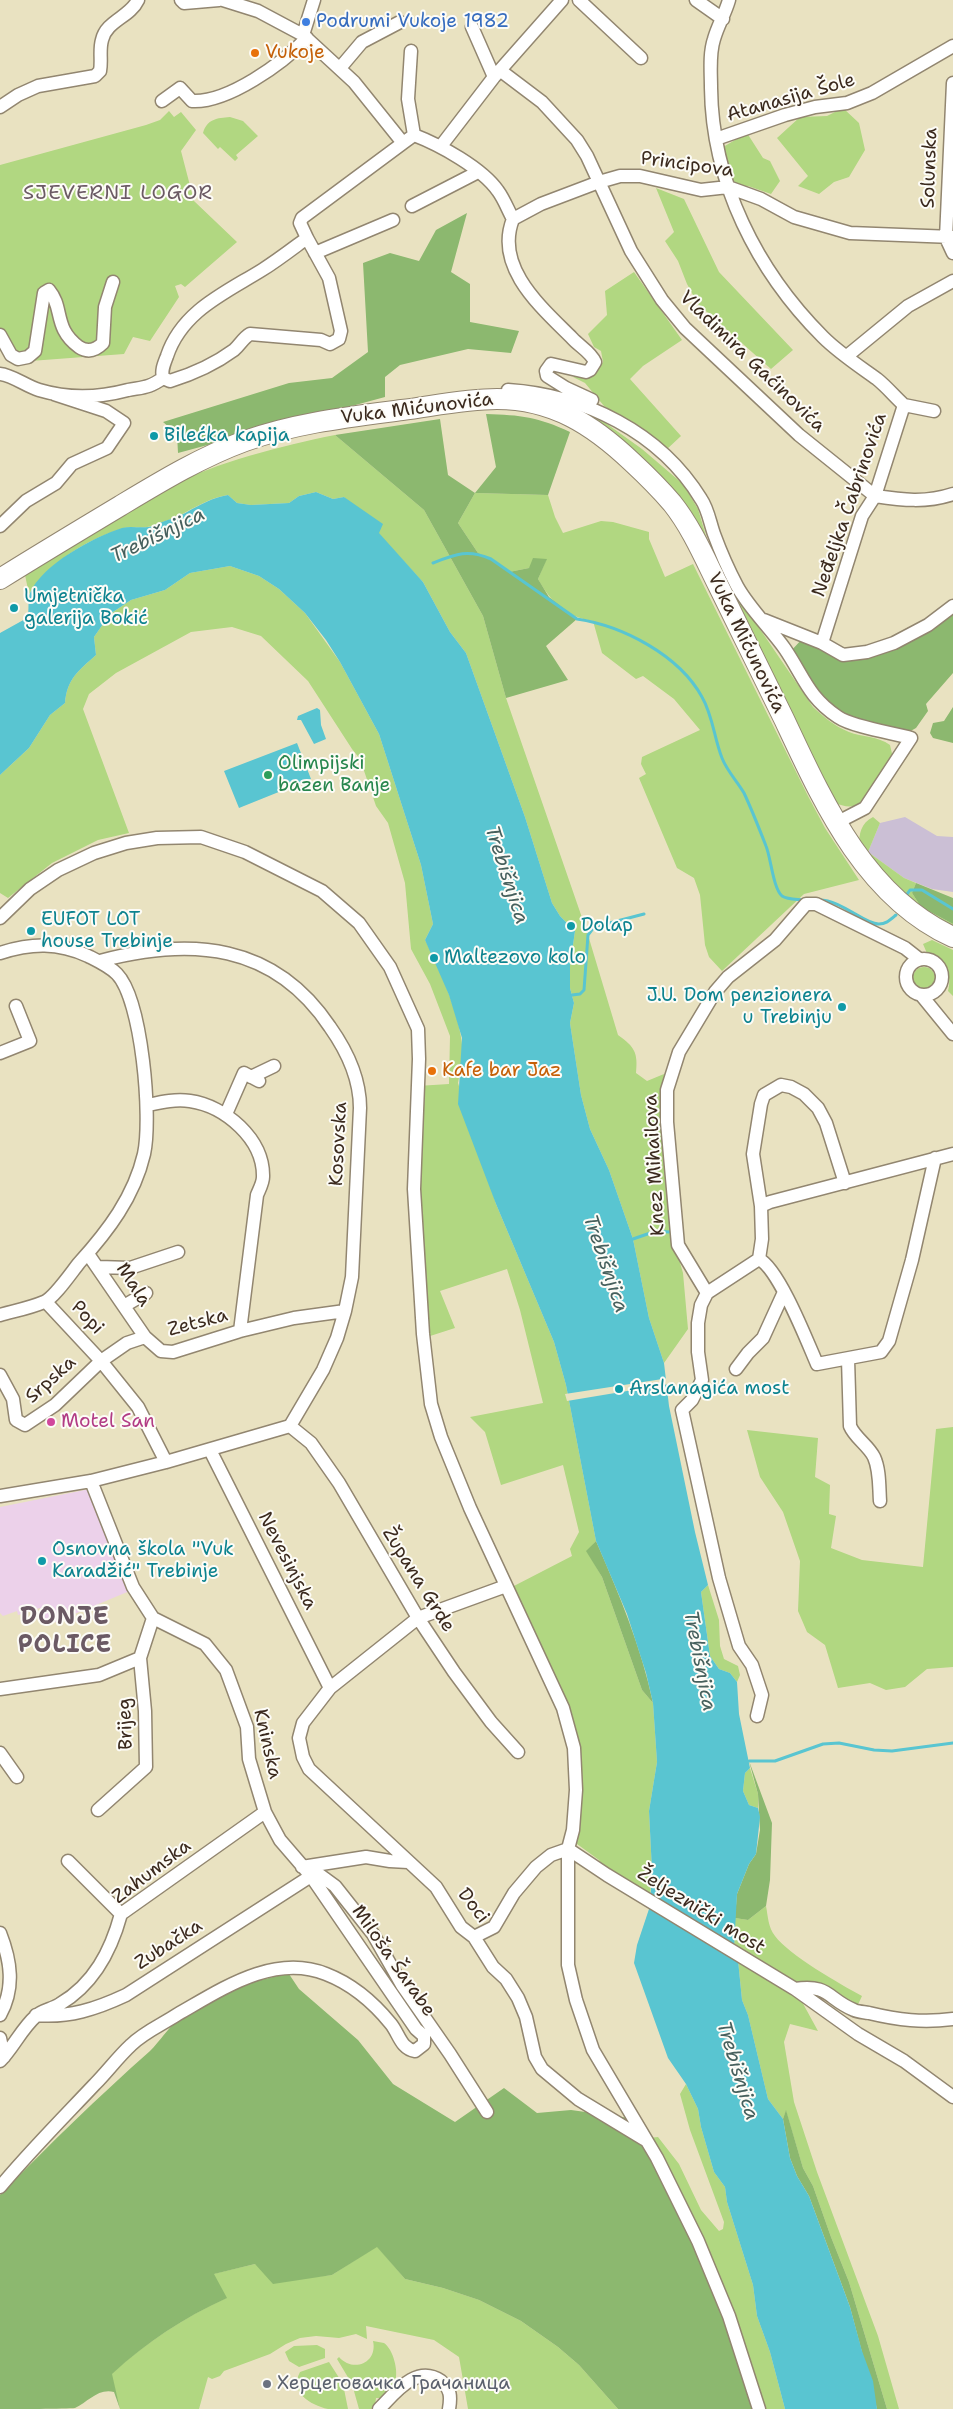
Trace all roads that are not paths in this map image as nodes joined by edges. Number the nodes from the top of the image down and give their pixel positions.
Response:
1 (138, 0) edge
2 (181, 0) edge
3 (219, 0) edge
4 (225, 0) edge
5 (314, 0) edge
6 (562, 0) edge
7 (579, 0) edge
8 (696, 0) edge
9 (729, 0) edge
10 (723, 19) junction
11 (400, 22) dead end
12 (472, 27) dead end
13 (305, 37) junction
14 (953, 46) edge
15 (411, 50) dead end
16 (641, 58) dead end
17 (340, 68) junction
18 (498, 74) junction
19 (953, 83) edge
20 (162, 100) dead end
21 (0, 107) edge
22 (952, 112) edge
23 (414, 135) junction
24 (716, 140) junction
25 (403, 143) junction
26 (441, 146) junction
27 (478, 172) junction
28 (598, 182) junction
29 (728, 187) junction
30 (412, 206) dead end
31 (513, 219) junction
32 (393, 220) dead end
33 (307, 238) junction
34 (949, 238) edge
35 (953, 252) edge
36 (316, 253) junction
37 (953, 280) edge
38 (114, 282) dead end
39 (0, 335) edge
40 (847, 356) junction
41 (0, 374) edge
42 (164, 378) junction
43 (54, 394) junction
44 (904, 405) junction
45 (433, 406) junction
46 (934, 411) dead end
47 (621, 422) junction
48 (953, 494) edge
49 (875, 496) junction
50 (0, 526) edge
51 (0, 579) edge
52 (953, 606) edge
53 (764, 620) junction
54 (801, 634) junction
55 (822, 643) junction
56 (787, 652) junction
57 (836, 823) junction
58 (0, 918) edge
59 (953, 937) edge
60 (0, 953) edge
61 (919, 959) junction
62 (100, 961) junction
63 (922, 996) junction
64 (16, 1006) dead end
65 (953, 1034) edge
66 (0, 1053) edge
67 (274, 1066) dead end
68 (148, 1105) junction
69 (226, 1114) junction
70 (953, 1154) edge
71 (935, 1158) junction
72 (845, 1183) junction
73 (761, 1206) junction
74 (178, 1252) dead end
75 (88, 1254) junction
76 (759, 1259) junction
77 (99, 1267) junction
78 (784, 1292) junction
79 (146, 1293) dead end
80 (707, 1293) junction
81 (46, 1302) junction
82 (124, 1306) junction
83 (345, 1311) junction
84 (0, 1315) edge
85 (240, 1331) junction
86 (145, 1337) junction
87 (848, 1359) junction
88 (100, 1361) junction
89 (736, 1369) dead end
90 (0, 1375) edge
91 (290, 1426) junction
92 (210, 1450) junction
93 (166, 1462) junction
94 (92, 1481) junction
95 (0, 1496) edge
96 (880, 1501) dead end
97 (506, 1586) junction
98 (152, 1618) junction
99 (418, 1618) junction
100 (140, 1658) junction
101 (330, 1688) junction
102 (0, 1689) edge
103 (757, 1716) dead end
104 (0, 1752) edge
105 (518, 1752) dead end
106 (17, 1777) dead end
107 (98, 1810) dead end
108 (264, 1812) junction
109 (568, 1849) junction
110 (68, 1861) dead end
111 (408, 1862) junction
112 (306, 1871) junction
113 (121, 1914) junction
114 (0, 1933) edge
115 (474, 1937) junction
116 (795, 1989) junction
117 (0, 2015) edge
118 (36, 2015) junction
119 (953, 2019) edge
120 (0, 2038) edge
121 (2, 2059) edge
122 (953, 2097) edge
123 (487, 2112) dead end
124 (646, 2140) junction
125 (0, 2187) edge
126 (379, 2409) edge
127 (449, 2409) edge
128 (759, 2409) edge

1 - 21 street
2 - 3 street
4 - 13 street
5 - 13 street
6 - 18 street
7 - 16 street
8 - 10 street
9 - 10 street, Neđeljka Čabrinovića
10 - 24 street, Neđeljka Čabrinovića
11 - 17 street
12 - 18 street
13 - 17 street
13 - 20 street
14 - 24 street, Atanasija Šole
15 - 23 street
17 - 25 street
18 - 26 street
18 - 28 street, Vladimira Gaćinovića
19 - 22 street, Solunska
22 - 34 street, Solunska
23 - 25 street
23 - 26 street
24 - 29 street, Neđeljka Čabrinovića
25 - 33 street
26 - 27 street
27 - 30 street
27 - 31 street
28 - 29 street, Principova
28 - 31 street, Principova
28 - 49 street, Vladimira Gaćinovića
29 - 34 street, Principova
29 - 40 street, Neđeljka Čabrinovića
31 - 47 street
32 - 36 street
33 - 36 street
33 - 42 street
34 - 35 street, Solunska
36 - 42 street
37 - 40 street
38 - 39 street
40 - 44 street, Neđeljka Čabrinovića
41 - 43 street
42 - 43 street
43 - 50 street
44 - 46 street
44 - 49 street, Neđeljka Čabrinovića
45 - 47 street
45 - 51 main road, Vuka Mićunovića
45 - 57 main road, Vuka Mićunovića
47 - 53 street
48 - 49 street
49 - 55 street, Neđeljka Čabrinovića
52 - 55 street
53 - 54 street
53 - 56 street
54 - 55 street
54 - 56 street
56 - 57 street
57 - 59 main road, Vuka Mićunovića
58 - 97 street
60 - 62 street
61 - 63 street
61 - 63 street
61 - 80 street, Knez Mihailova
62 - 68 street
62 - 83 street, Kosovska
63 - 65 street
64 - 66 street
67 - 69 street
68 - 69 street
68 - 75 street
69 - 85 street
70 - 71 street
71 - 72 street
71 - 87 street
72 - 73 street
72 - 73 street
73 - 76 street
74 - 77 street
75 - 77 street, Mala
75 - 81 street
76 - 78 street
76 - 80 street
77 - 82 street, Mala
78 - 87 street
78 - 89 street
79 - 82 street
80 - 103 street
81 - 84 street
81 - 88 street, Popi
82 - 86 street, Mala
83 - 85 street, Zetska
83 - 91 street, Kosovska
85 - 86 street, Zetska
86 - 88 street, Zetska
87 - 96 street
88 - 90 street, Srpska
88 - 93 street
91 - 92 street
91 - 99 street, Župana Grde
92 - 93 street
92 - 101 street, Nevesinjska
93 - 94 street
94 - 95 street
94 - 98 street
97 - 99 street, Doci
97 - 109 street
98 - 100 street, Brijeg
98 - 108 street, Kninska
99 - 101 street, Doci
99 - 105 street, Župana Grde
100 - 102 street
100 - 107 street, Brijeg
101 - 111 street, Doci
104 - 106 street
108 - 112 street, Kninska
108 - 113 street, Zahumska
109 - 115 street
109 - 116 street, Željeznički most
109 - 124 street
110 - 113 street
111 - 112 street
111 - 115 street, Doci
112 - 118 street, Zubačka
112 - 123 street, Miloša Šarabe
112 - 125 street, Miloša Šarabe
113 - 118 street, Zahumska
114 - 117 street
115 - 124 street, Doci
116 - 119 street
116 - 122 street, Željeznički most
118 - 121 street, Zahumska
120 - 121 street
124 - 128 street
126 - 127 street

